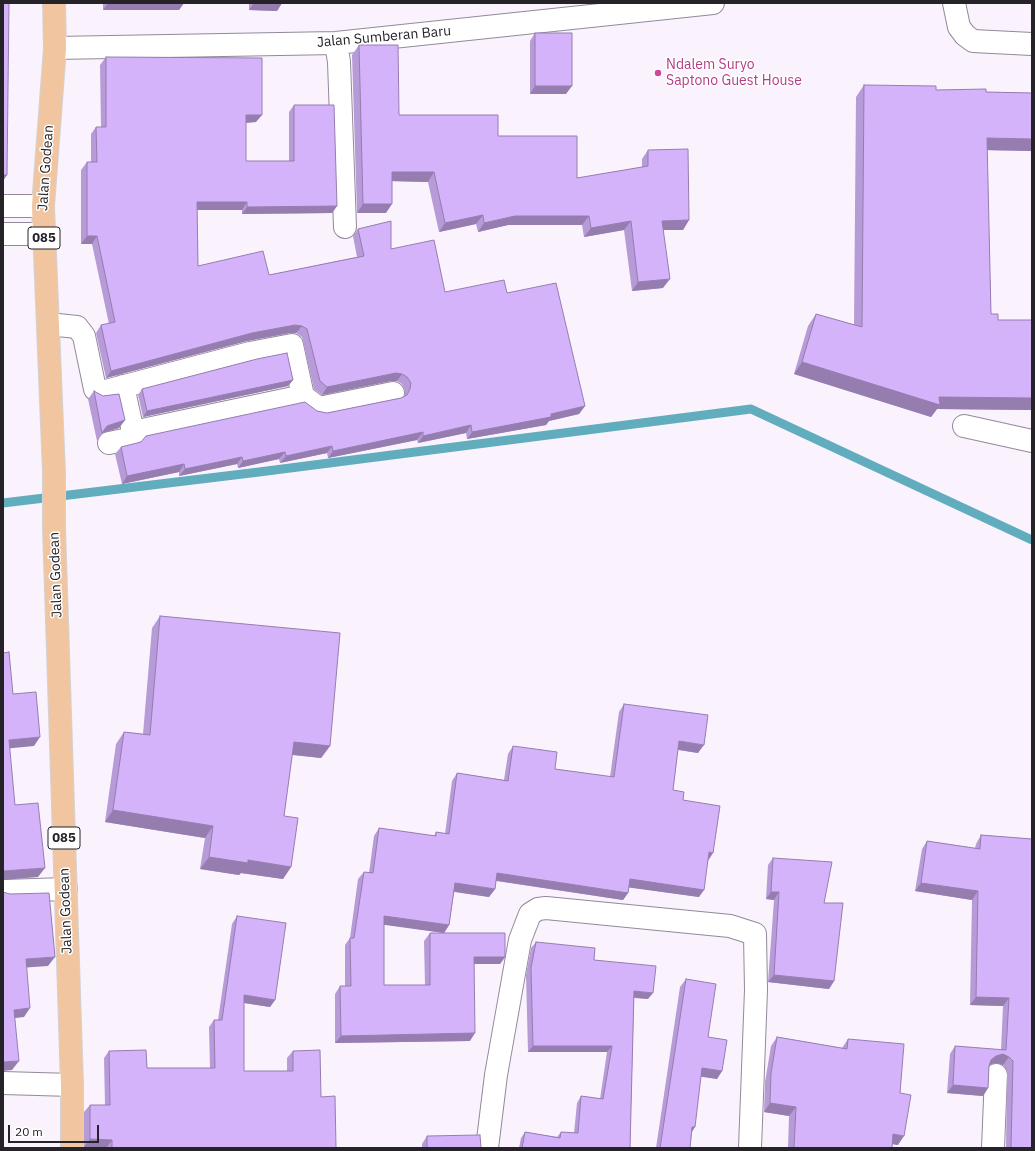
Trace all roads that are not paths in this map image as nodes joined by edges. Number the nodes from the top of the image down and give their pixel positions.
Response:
1 (54, 3) edge
2 (713, 3) edge
3 (954, 3) edge
4 (336, 43) junction
5 (1032, 44) edge
6 (55, 48) junction
7 (3, 206) edge
8 (43, 206) junction
9 (345, 227) dead end
10 (3, 234) edge
11 (44, 234) junction
12 (48, 324) junction
13 (123, 386) junction
14 (393, 393) dead end
15 (302, 396) junction
16 (964, 426) dead end
17 (133, 432) junction
18 (1032, 441) edge
19 (109, 443) dead end
20 (66, 889) junction
21 (3, 891) edge
22 (996, 1075) dead end
23 (3, 1083) edge
24 (72, 1085) junction
25 (72, 1148) edge
26 (488, 1148) edge
27 (750, 1148) edge
28 (993, 1148) edge

1 - 6 main road, Jalan Godean / 085
2 - 4 street, Jalan Sumberan Baru
3 - 5 street
4 - 6 street, Jalan Sumberan Baru
4 - 9 street
6 - 8 main road, Jalan Godean / 085
7 - 8 street
8 - 11 main road, Jalan Godean / 085
10 - 11 street
11 - 12 main road, Jalan Godean / 085
12 - 13 street
12 - 20 main road, Jalan Godean / 085
13 - 15 street
13 - 17 street
14 - 15 street
15 - 17 street
16 - 18 street
17 - 19 street
20 - 21 street
20 - 24 main road, Jalan Godean / 085
22 - 28 street
23 - 24 street
24 - 25 main road, Jalan Godean / 085
26 - 27 street

